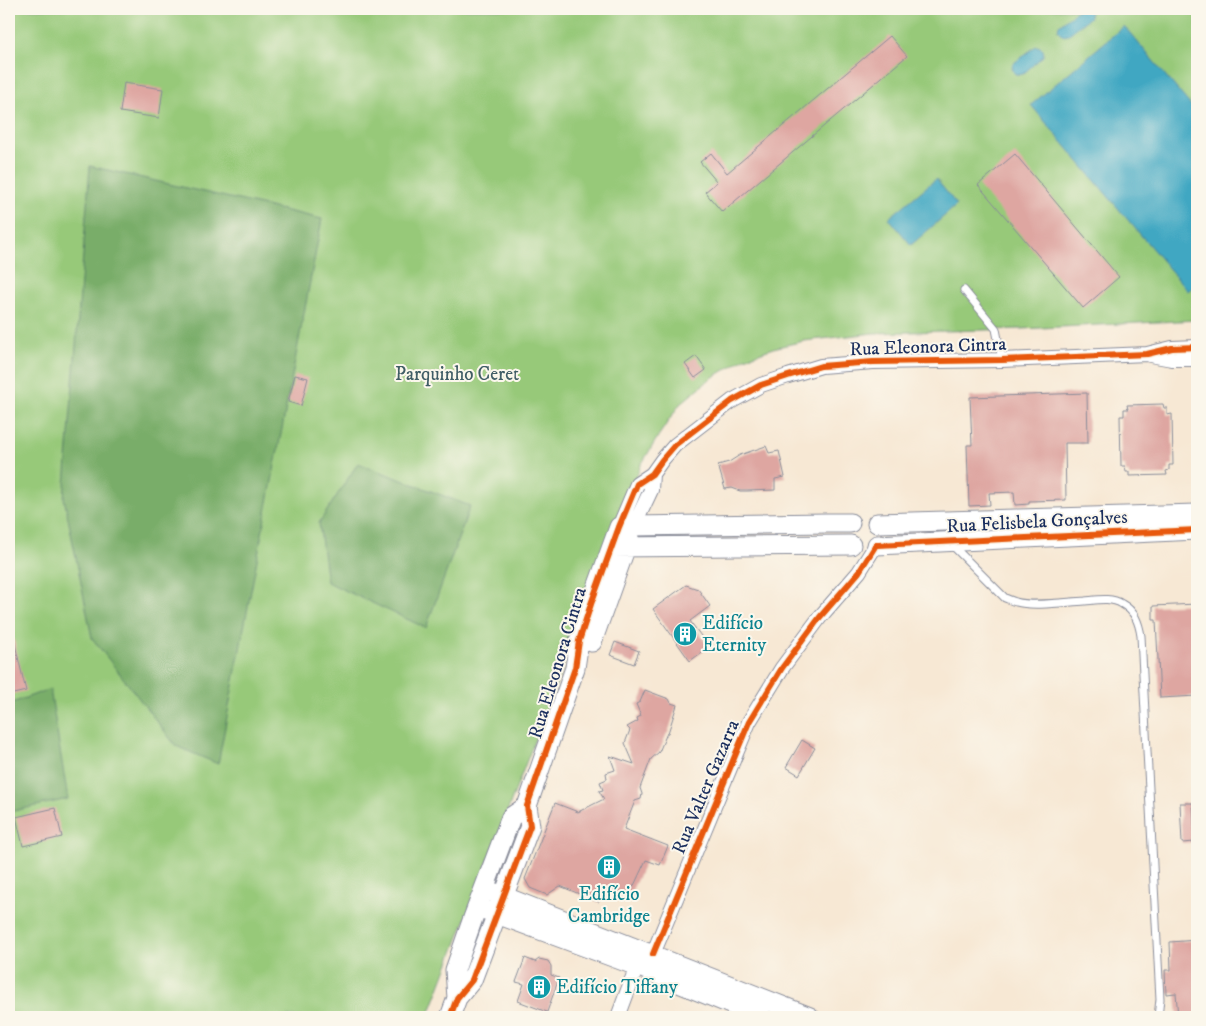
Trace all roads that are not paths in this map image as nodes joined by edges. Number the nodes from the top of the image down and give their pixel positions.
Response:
1 (964, 290) dead end
2 (1197, 347) edge
3 (1147, 354) junction
4 (1197, 359) edge
5 (1002, 360) junction
6 (1197, 514) edge
7 (850, 523) junction
8 (878, 523) junction
9 (627, 527) junction
10 (1197, 530) edge
11 (948, 542) junction
12 (877, 545) junction
13 (852, 546) junction
14 (619, 547) junction
15 (859, 572) junction
16 (527, 806) junction
17 (485, 889) junction
18 (504, 896) junction
19 (478, 907) junction
20 (498, 913) junction
21 (653, 954) junction
22 (638, 966) junction
23 (457, 998) junction
24 (450, 1017) edge
25 (618, 1017) edge
26 (762, 1017) edge
27 (810, 1017) edge
28 (1158, 1017) edge

1 - 5 lane
2 - 3 street, Rua Eleonora Cintra
3 - 4 street, Rua Eleonora Cintra
3 - 5 street, Rua Eleonora Cintra
5 - 9 street, Rua Eleonora Cintra
6 - 8 street, Rua Felisbela Gonçalves
7 - 8 street
7 - 9 street
7 - 13 street
8 - 12 street
9 - 14 street, Rua Eleonora Cintra
10 - 11 street, Rua Felisbela Gonçalves
11 - 12 street, Rua Felisbela Gonçalves
11 - 28 lane
12 - 13 street
12 - 15 street, Rua Valter Gazarra
13 - 14 street
13 - 15 street
14 - 16 street, Rua Eleonora Cintra
15 - 21 street, Rua Valter Gazarra
16 - 17 street, Rua Eleonora Cintra
16 - 18 street, Rua Eleonora Cintra
17 - 18 street
17 - 19 street, Rua Eleonora Cintra
18 - 20 street, Rua Eleonora Cintra
18 - 21 street
19 - 20 street
19 - 23 street, Rua Eleonora Cintra
20 - 22 street
20 - 23 street, Rua Eleonora Cintra
21 - 27 street
22 - 25 street
22 - 26 street
23 - 24 street, Rua Eleonora Cintra

